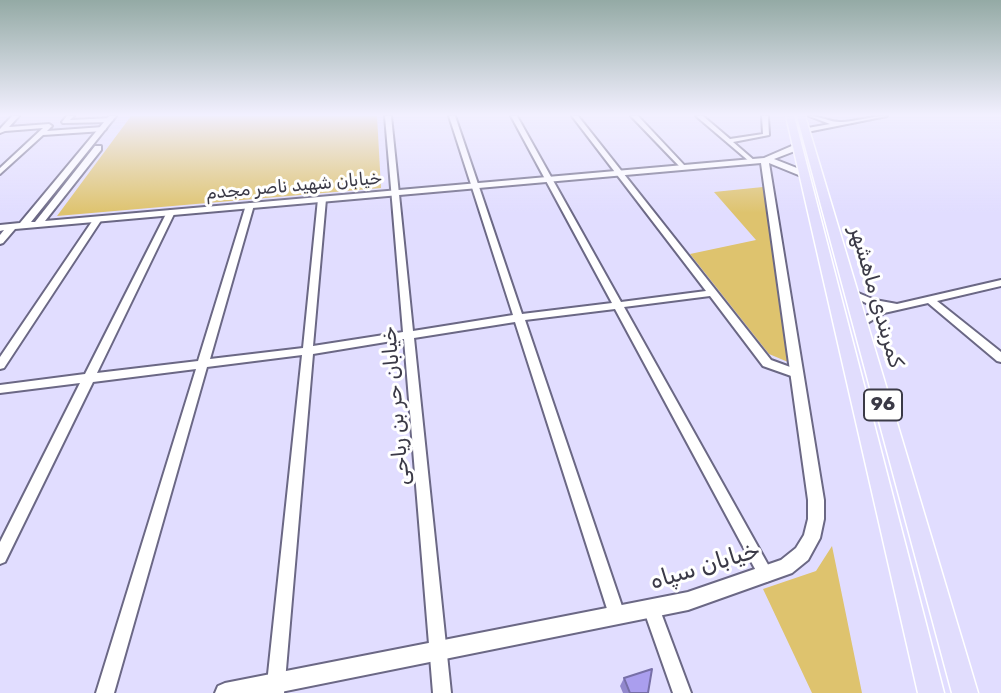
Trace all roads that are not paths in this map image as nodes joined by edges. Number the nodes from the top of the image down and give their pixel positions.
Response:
1 (25, 148) edge
2 (86, 148) edge
3 (98, 148) edge
4 (391, 148) edge
5 (462, 148) edge
6 (532, 148) edge
7 (599, 148) edge
8 (665, 148) edge
9 (740, 148) edge
10 (775, 148) edge
11 (804, 148) edge
12 (810, 148) edge
13 (759, 160) junction
14 (683, 167) junction
15 (0, 172) edge
16 (618, 173) junction
17 (804, 174) junction
18 (549, 179) junction
19 (473, 186) junction
20 (395, 192) junction
21 (322, 199) junction
22 (250, 205) junction
23 (171, 212) junction
24 (98, 219) junction
25 (38, 224) junction
26 (18, 226) junction
27 (0, 228) edge
28 (0, 241) edge
29 (1001, 283) edge
30 (712, 293) junction
31 (851, 293) junction
32 (932, 301) junction
33 (618, 305) junction
34 (897, 307) junction
35 (517, 318) junction
36 (860, 323) junction
37 (409, 335) junction
38 (307, 351) junction
39 (1001, 358) edge
40 (203, 364) junction
41 (0, 365) edge
42 (797, 374) junction
43 (89, 378) junction
44 (0, 389) edge
45 (0, 557) edge
46 (766, 575) junction
47 (651, 608) junction
48 (617, 615) junction
49 (438, 650) junction
50 (275, 688) edge
51 (105, 693) edge
52 (225, 693) edge
53 (442, 693) edge
54 (682, 693) edge
55 (930, 693) edge
56 (965, 693) edge

1 - 15 street
2 - 26 street
3 - 25 street
4 - 20 street, خیابان حر بن ریاحی
5 - 19 street
6 - 18 street
7 - 16 street
8 - 14 street
9 - 13 street
10 - 13 street, خیابان شهید ناصر مجدم
11 - 17 main road, کمربندی ماهشهر / 96
12 - 31 main road, کمربندی ماهشهر / 96
13 - 14 street, خیابان شهید ناصر مجدم
13 - 17 street
13 - 42 street, خیابان سپاه
14 - 16 street, خیابان شهید ناصر مجدم
16 - 18 street, خیابان شهید ناصر مجدم
16 - 30 street
17 - 55 main road, کمربندی ماهشهر / 96
18 - 19 street, خیابان شهید ناصر مجدم
18 - 33 street
19 - 20 street, خیابان شهید ناصر مجدم
19 - 35 street
20 - 21 street, خیابان شهید ناصر مجدم
20 - 37 street, خیابان حر بن ریاحی
21 - 22 street, خیابان شهید ناصر مجدم
21 - 38 street
22 - 23 street, خیابان شهید ناصر مجدم
22 - 40 street
23 - 24 street, خیابان شهید ناصر مجدم
23 - 43 street
24 - 25 street, خیابان شهید ناصر مجدم
24 - 41 street
25 - 26 street, خیابان شهید ناصر مجدم
26 - 27 street, خیابان شهید ناصر مجدم
26 - 28 street
29 - 32 street
30 - 33 street
30 - 42 street
31 - 34 street
31 - 36 main road, کمربندی ماهشهر / 96
32 - 34 street
32 - 39 street
33 - 35 street
33 - 46 street
34 - 36 street
35 - 37 street
35 - 48 street
36 - 56 main road, کمربندی ماهشهر / 96
37 - 38 street
37 - 49 street, خیابان حر بن ریاحی
38 - 40 street
38 - 50 street
40 - 43 street
40 - 51 street
42 - 46 street, خیابان سپاه
43 - 44 street
43 - 45 street
46 - 47 street, خیابان سپاه
47 - 48 street, خیابان سپاه
47 - 54 street
48 - 49 street, خیابان سپاه
49 - 50 street, خیابان سپاه
49 - 53 street, خیابان حر بن ریاحی
50 - 52 street, خیابان سپاه

